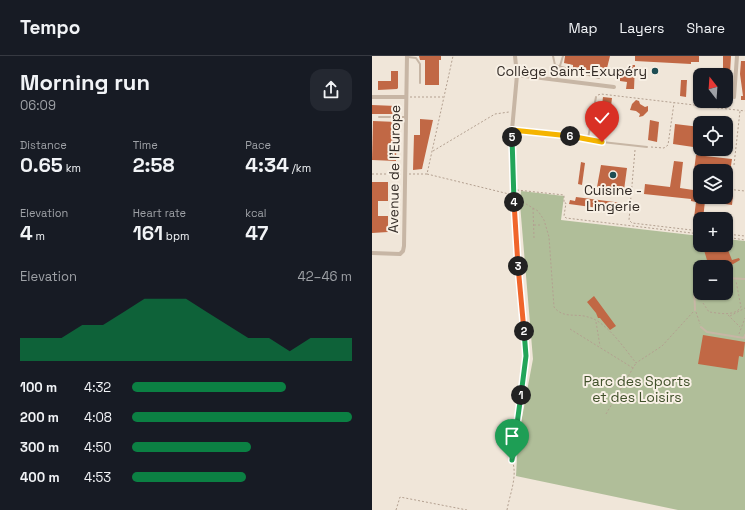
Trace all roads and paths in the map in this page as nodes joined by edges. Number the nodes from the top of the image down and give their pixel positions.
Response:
1 (454, 56) edge
2 (515, 56) edge
3 (553, 56) edge
4 (563, 56) edge
5 (737, 56) edge
6 (407, 57) edge
7 (560, 67) junction
8 (517, 75) junction
9 (599, 78) dead end
10 (555, 80) junction
11 (420, 83) dead end
12 (614, 87) dead end
13 (406, 97) junction
14 (445, 97) junction
15 (596, 97) joint
16 (734, 97) dead end
17 (372, 98) edge
18 (674, 103) junction
19 (740, 110) junction
20 (745, 111) edge
21 (514, 112) junction
22 (379, 117) dead end
23 (406, 117) junction
24 (512, 130) junction
25 (566, 135) junction
26 (588, 138) junction
27 (566, 144) dead end
28 (636, 146) junction
29 (647, 147) joint
30 (432, 151) junction
31 (734, 165) dead end
32 (372, 174) edge
33 (405, 174) junction
34 (427, 174) junction
35 (514, 189) junction
36 (733, 190) edge
37 (745, 192) edge
38 (514, 197) junction
39 (533, 207) junction
40 (530, 224) dead end
41 (534, 224) junction
42 (541, 225) dead end
43 (693, 230) edge
44 (693, 233) edge
45 (733, 235) edge
46 (745, 236) edge
47 (534, 238) dead end
48 (733, 238) edge
49 (745, 240) edge
50 (372, 253) edge
51 (736, 278) joint
52 (745, 279) edge
53 (695, 300) edge
54 (703, 303) dead end
55 (745, 308) edge
56 (695, 310) junction
57 (728, 315) junction
58 (730, 317) junction
59 (745, 318) edge
60 (595, 321) junction
61 (701, 327) joint
62 (740, 328) junction
63 (570, 329) dead end
64 (745, 335) edge
65 (738, 337) junction
66 (600, 346) junction
67 (636, 363) junction
68 (633, 368) junction
69 (606, 414) dead end
70 (396, 510) edge
71 (467, 510) edge
72 (507, 510) edge

1 - 14 path
2 - 8 street
3 - 7 lane
4 - 7 lane
5 - 16 street
6 - 11 lane
6 - 13 street, Avenue de l'Europe
7 - 9 lane
7 - 10 lane
8 - 10 street
8 - 21 street
10 - 12 street
13 - 14 path
13 - 17 street
13 - 23 street, Avenue de l'Europe
14 - 30 path
15 - 18 path
15 - 26 lane
18 - 19 path
18 - 29 path
19 - 20 path
19 - 31 path
21 - 24 street
21 - 30 path
22 - 23 lane
23 - 33 street, Avenue de l'Europe
24 - 25 lane
24 - 35 lane
25 - 26 lane
25 - 27 lane
26 - 28 lane
28 - 29 lane
28 - 43 path
30 - 34 path
32 - 33 path
33 - 34 path
33 - 50 street, Avenue de l'Europe
34 - 38 path
35 - 38 path
35 - 44 path
36 - 37 path
38 - 39 path
38 - 72 path
39 - 41 path
39 - 60 path
40 - 41 path
41 - 42 path
41 - 47 path
45 - 46 path
48 - 49 path
51 - 52 lane
51 - 57 path
53 - 56 lane
54 - 57 path
55 - 58 path
56 - 61 path
56 - 67 path
57 - 58 path
58 - 62 path
59 - 62 path
60 - 66 path
60 - 67 path
61 - 65 lane
62 - 65 path
63 - 66 path
64 - 65 lane
66 - 68 path
67 - 68 path
68 - 69 path
70 - 71 path

